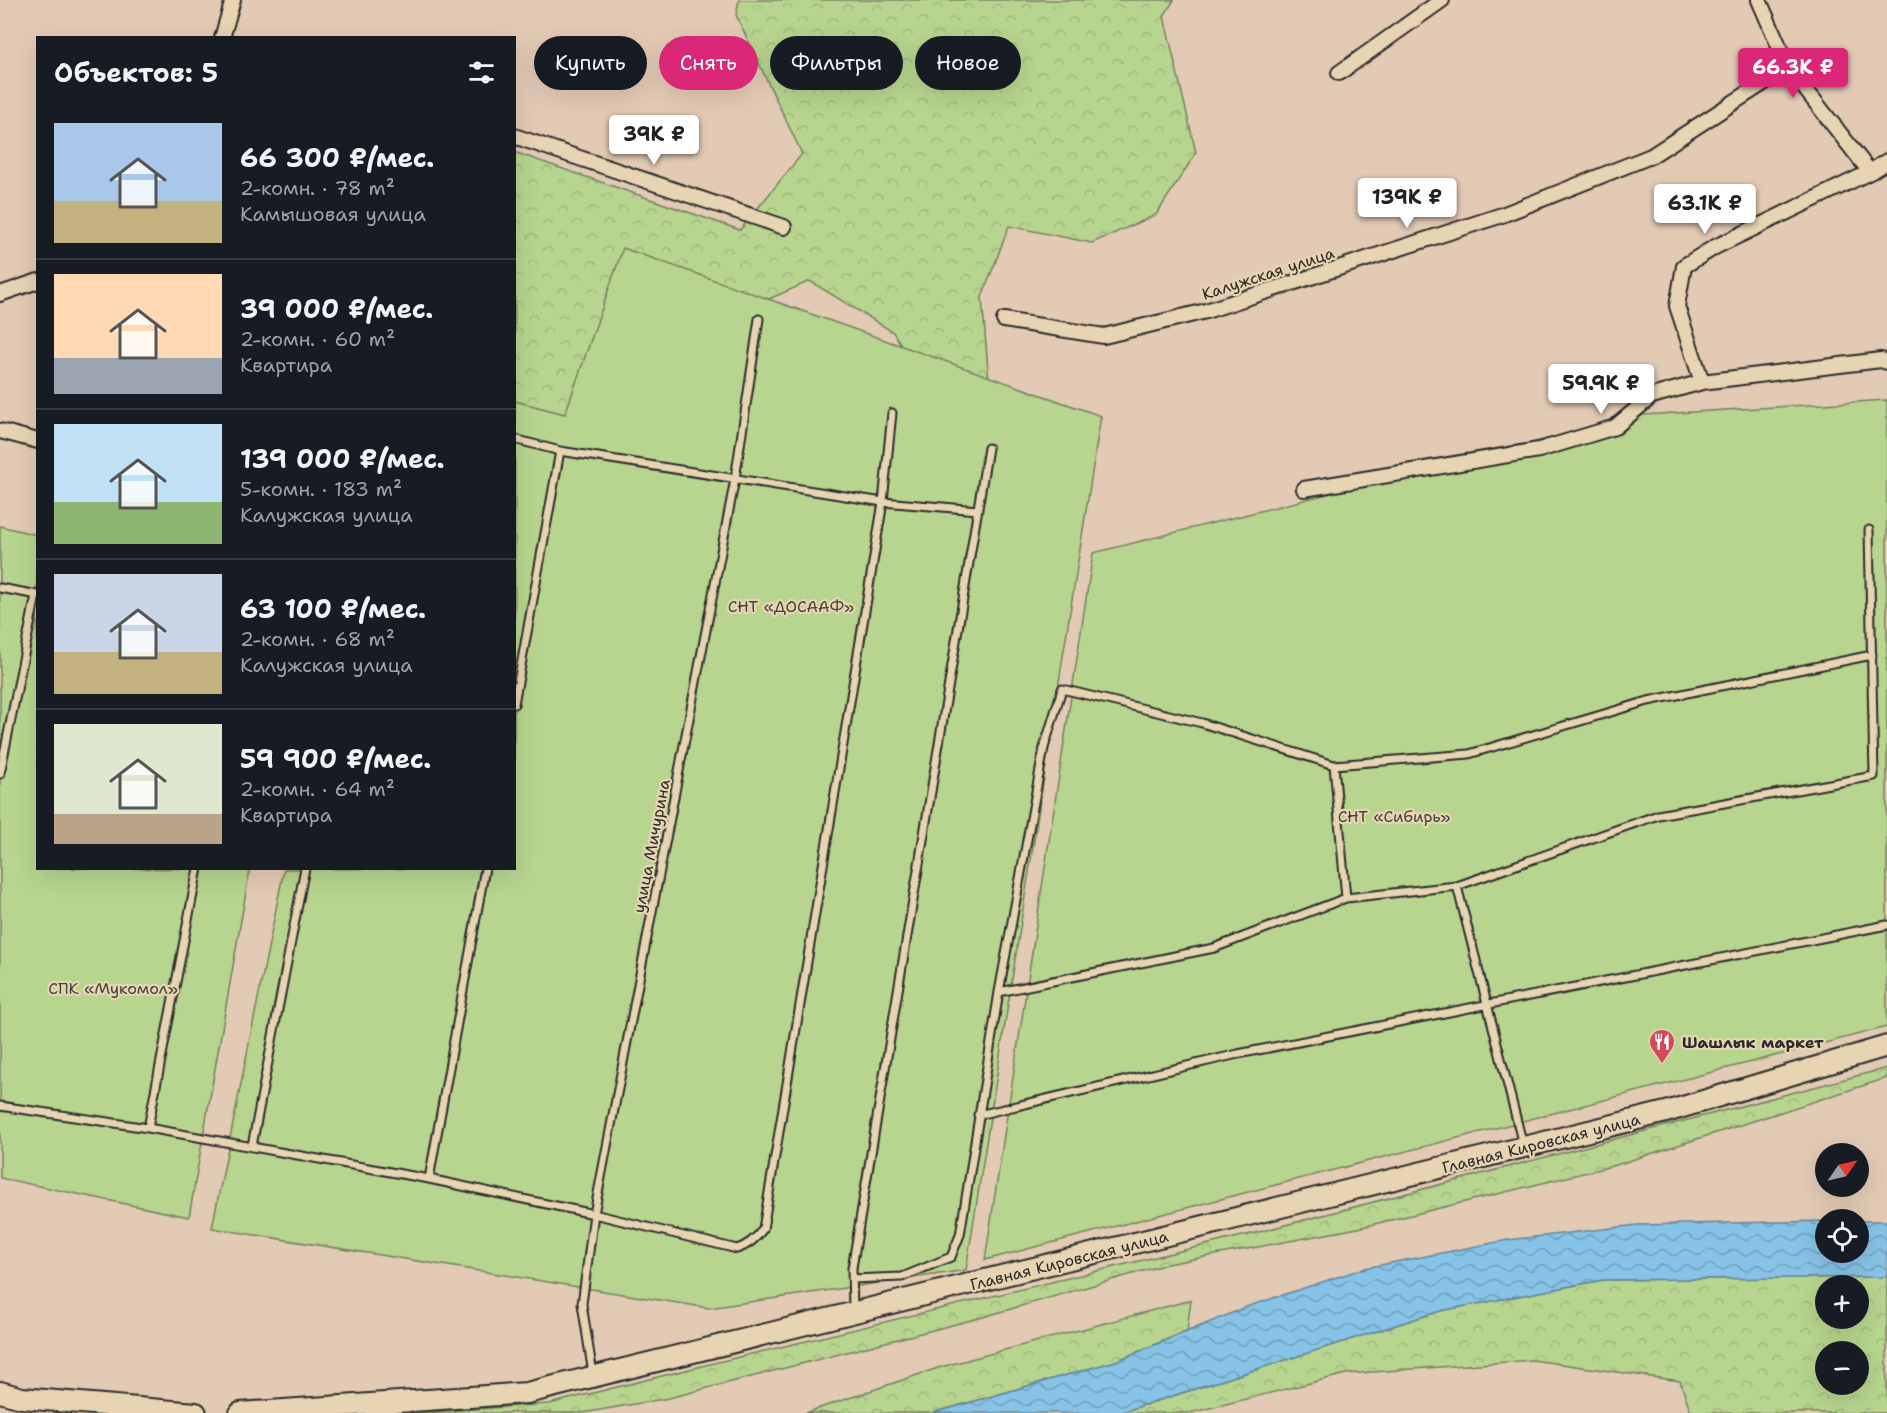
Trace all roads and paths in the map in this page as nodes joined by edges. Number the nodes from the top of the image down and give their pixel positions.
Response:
1 (233, 0) edge
2 (1442, 0) edge
3 (1759, 0) edge
4 (223, 36) edge
5 (1788, 67) junction
6 (1340, 74) dead end
7 (516, 136) edge
8 (1887, 161) edge
9 (1870, 172) junction
10 (784, 227) dead end
11 (36, 282) edge
12 (0, 294) edge
13 (759, 319) dead end
14 (1004, 320) dead end
15 (1887, 362) edge
16 (1702, 382) junction
17 (892, 413) dead end
18 (0, 431) edge
19 (36, 440) edge
20 (516, 440) edge
21 (988, 448) dead end
22 (560, 451) junction
23 (735, 479) junction
24 (1304, 489) dead end
25 (883, 502) junction
26 (978, 510) junction
27 (1869, 530) dead end
28 (0, 588) edge
29 (36, 595) edge
30 (36, 600) edge
31 (1872, 656) junction
32 (516, 693) edge
33 (1334, 765) junction
34 (0, 774) edge
35 (198, 870) edge
36 (305, 870) edge
37 (485, 870) edge
38 (1457, 886) junction
39 (1346, 898) junction
40 (1887, 925) edge
41 (999, 992) junction
42 (1487, 1003) junction
43 (1887, 1046) edge
44 (0, 1106) edge
45 (978, 1115) junction
46 (148, 1128) junction
47 (252, 1146) junction
48 (1523, 1148) junction
49 (429, 1179) junction
50 (594, 1214) junction
51 (852, 1279) junction
52 (853, 1313) junction
53 (594, 1377) junction
54 (0, 1392) edge
55 (196, 1413) edge
56 (240, 1413) edge

1 - 4 street
2 - 6 street
3 - 5 street
5 - 9 street
5 - 14 street, Калужская улица
7 - 10 street
8 - 9 street
9 - 16 street
11 - 12 street
13 - 23 lane, улица Мичурина
15 - 16 street
16 - 24 street
17 - 25 lane
18 - 19 street
20 - 22 lane
21 - 26 lane
22 - 23 lane
22 - 32 lane
23 - 25 lane
23 - 50 lane, улица Мичурина
25 - 26 lane
25 - 50 lane
26 - 51 lane
27 - 31 lane
28 - 29 lane
30 - 34 lane
31 - 33 lane
31 - 38 lane
33 - 39 lane
33 - 41 lane
35 - 46 lane
36 - 47 lane
37 - 49 lane
38 - 39 lane
38 - 42 lane
39 - 41 lane
40 - 42 lane
41 - 45 lane
42 - 45 lane
42 - 48 lane
43 - 48 main road, Главная Кировская улица
44 - 46 lane
45 - 51 lane
46 - 47 lane
47 - 49 lane
48 - 52 main road, Главная Кировская улица
49 - 50 lane
50 - 53 lane, улица Мичурина
51 - 52 lane
52 - 53 main road, Главная Кировская улица
53 - 56 main road, Главная Кировская улица
54 - 55 main road

